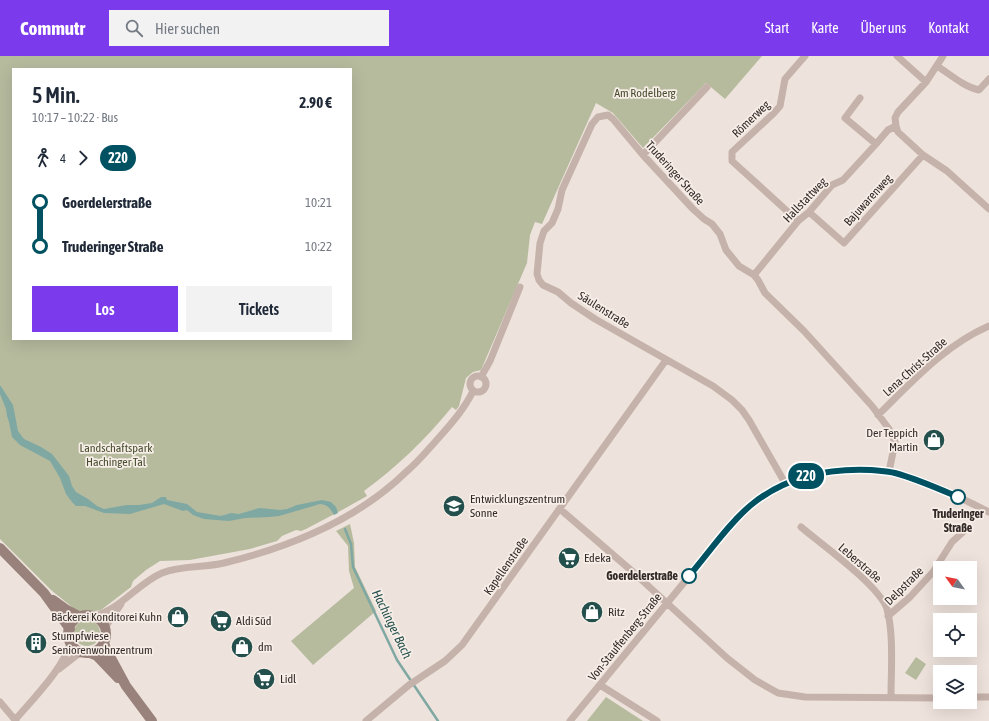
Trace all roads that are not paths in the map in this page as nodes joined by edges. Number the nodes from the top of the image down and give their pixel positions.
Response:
1 (805, 56) edge
2 (897, 56) edge
3 (943, 56) edge
4 (937, 66) junction
5 (989, 79) edge
6 (926, 82) junction
7 (707, 87) dead end
8 (860, 98) dead end
9 (603, 115) joint
10 (896, 126) junction
11 (876, 144) junction
12 (643, 155) junction
13 (923, 155) junction
14 (989, 209) edge
15 (809, 212) junction
16 (798, 221) junction
17 (754, 275) junction
18 (520, 286) dead end
19 (989, 326) edge
20 (666, 360) junction
21 (481, 377) junction
22 (473, 391) junction
23 (878, 415) junction
24 (889, 472) junction
25 (785, 483) junction
26 (560, 509) junction
27 (989, 512) edge
28 (801, 528) dead end
29 (963, 532) dead end
30 (0, 548) edge
31 (44, 593) junction
32 (125, 598) junction
33 (667, 603) junction
34 (94, 616) junction
35 (888, 616) junction
36 (80, 617) junction
37 (70, 629) junction
38 (105, 629) junction
39 (70, 641) junction
40 (104, 642) junction
41 (87, 653) junction
42 (55, 671) junction
43 (600, 684) junction
44 (126, 686) junction
45 (891, 697) junction
46 (977, 697) edge
47 (989, 697) edge
48 (933, 698) edge
49 (0, 702) edge
50 (16, 720) edge
51 (152, 721) edge
52 (366, 721) edge
53 (570, 721) edge
54 (658, 721) edge

1 - 16 street, Römerweg
2 - 6 street
3 - 4 street
4 - 5 street
4 - 6 street
6 - 10 street
7 - 12 street
8 - 11 street
9 - 12 street, Truderinger Straße
9 - 20 street, Säulenstraße
10 - 11 street, Hallstattweg
10 - 13 street
11 - 15 street, Hallstattweg
12 - 17 street, Truderinger Straße
13 - 14 street
13 - 15 street, Bajuwarenweg
15 - 16 street, Hallstattweg
16 - 17 street, Hallstattweg
17 - 23 street, Truderinger Straße
18 - 21 street
19 - 23 street, Lena-Christ-Straße
20 - 25 street, Säulenstraße
20 - 26 street, Kapellenstraße
21 - 22 street
21 - 22 street
22 - 32 street
23 - 24 street, Truderinger Straße
24 - 25 street, Von-Stauffenberg-Straße
24 - 27 street, Von-Stauffenberg-Straße
25 - 33 street, Von-Stauffenberg-Straße
26 - 33 street
26 - 52 street, Kapellenstraße
28 - 35 street, Leberstraße
29 - 35 street, Delpstraße
30 - 31 main road
31 - 36 main road
31 - 37 main road
32 - 34 street
32 - 38 street
33 - 43 street, Von-Stauffenberg-Straße
33 - 45 street
34 - 36 main road
34 - 38 main road
35 - 45 street, Leberstraße
36 - 37 main road
37 - 39 main road
38 - 40 main road
39 - 41 main road
39 - 42 street
40 - 41 main road
40 - 44 main road
41 - 42 street
41 - 44 main road
42 - 50 street
43 - 53 street, Von-Stauffenberg-Straße
43 - 54 street
44 - 51 main road
45 - 48 street
46 - 47 street
49 - 50 street

